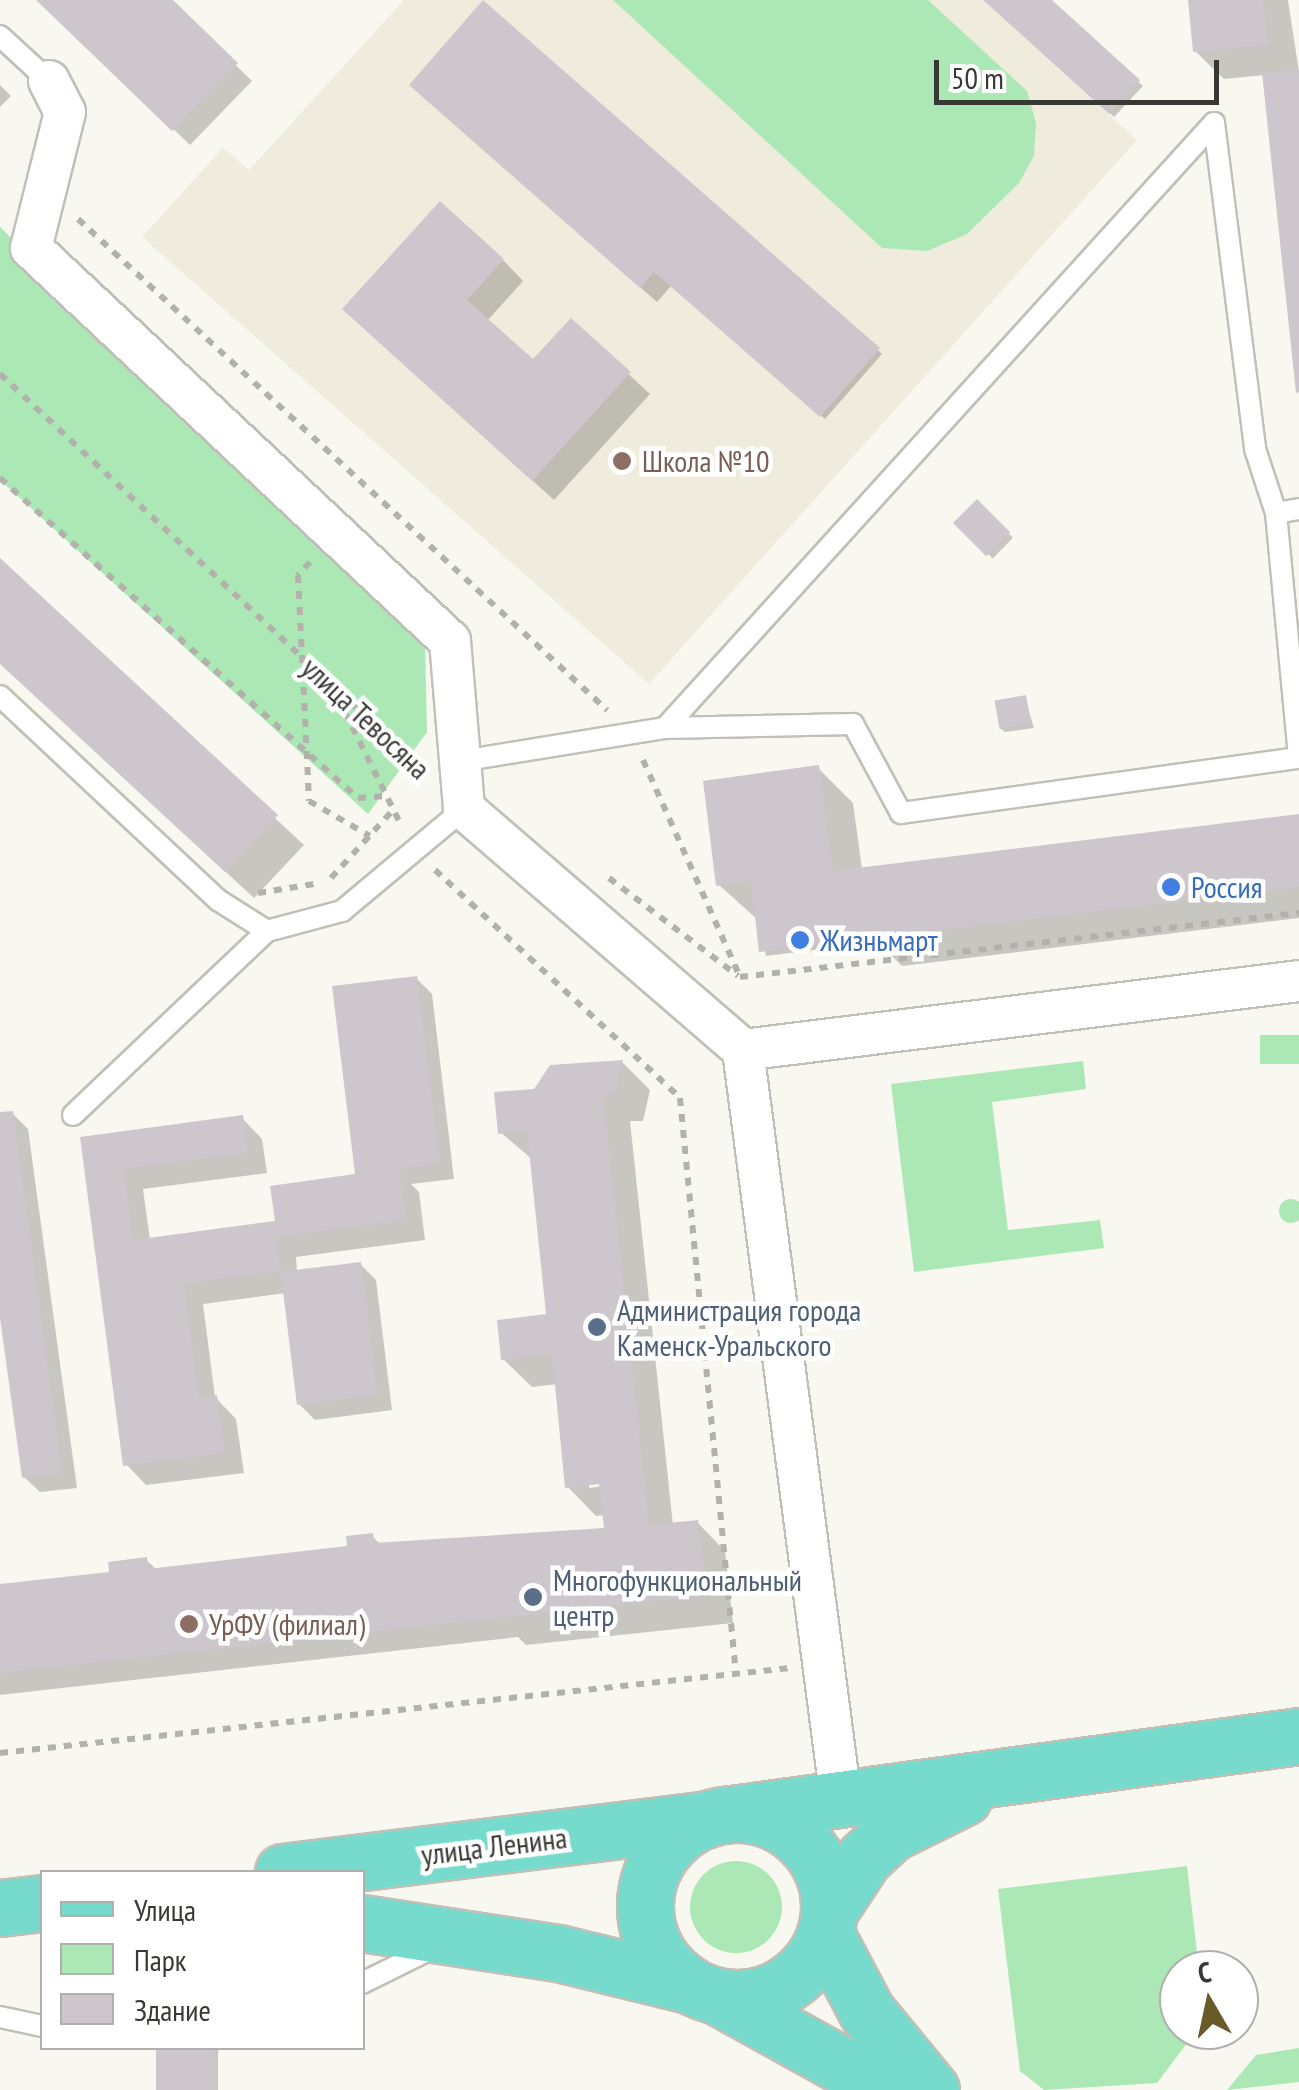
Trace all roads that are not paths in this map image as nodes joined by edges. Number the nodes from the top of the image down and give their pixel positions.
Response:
1 (0, 36) edge
2 (48, 81) joint
3 (1299, 509) edge
4 (1276, 513) junction
5 (0, 696) edge
6 (665, 728) junction
7 (1299, 757) edge
8 (461, 761) junction
9 (464, 809) junction
10 (267, 931) junction
11 (1299, 981) edge
12 (743, 1050) junction
13 (73, 1114) dead end
14 (1299, 1736) edge
15 (1069, 1766) junction
16 (841, 1799) junction
17 (715, 1817) junction
18 (298, 1870) edge
19 (40, 1906) edge
20 (0, 1909) edge
21 (827, 1922) junction
22 (365, 1923) edge
23 (459, 1936) junction
24 (365, 1982) edge
25 (704, 1991) junction
26 (0, 2017) edge
27 (40, 2026) edge
28 (897, 2090) edge

1 - 2 lane
2 - 8 street
3 - 4 lane
4 - 6 lane
4 - 7 lane
5 - 10 lane
6 - 7 lane
6 - 8 lane
8 - 9 street
9 - 10 lane
9 - 12 street
10 - 13 lane
11 - 12 street
12 - 16 street
14 - 15 main road, улица Ленина
15 - 16 main road, улица Ленина
15 - 21 main road, улица Ленина
16 - 17 main road, улица Ленина
17 - 18 main road, улица Ленина
17 - 21 main road
17 - 25 main road
19 - 20 main road
21 - 25 main road
21 - 28 main road
22 - 23 main road
23 - 24 lane
23 - 25 main road
25 - 28 main road
26 - 27 lane

